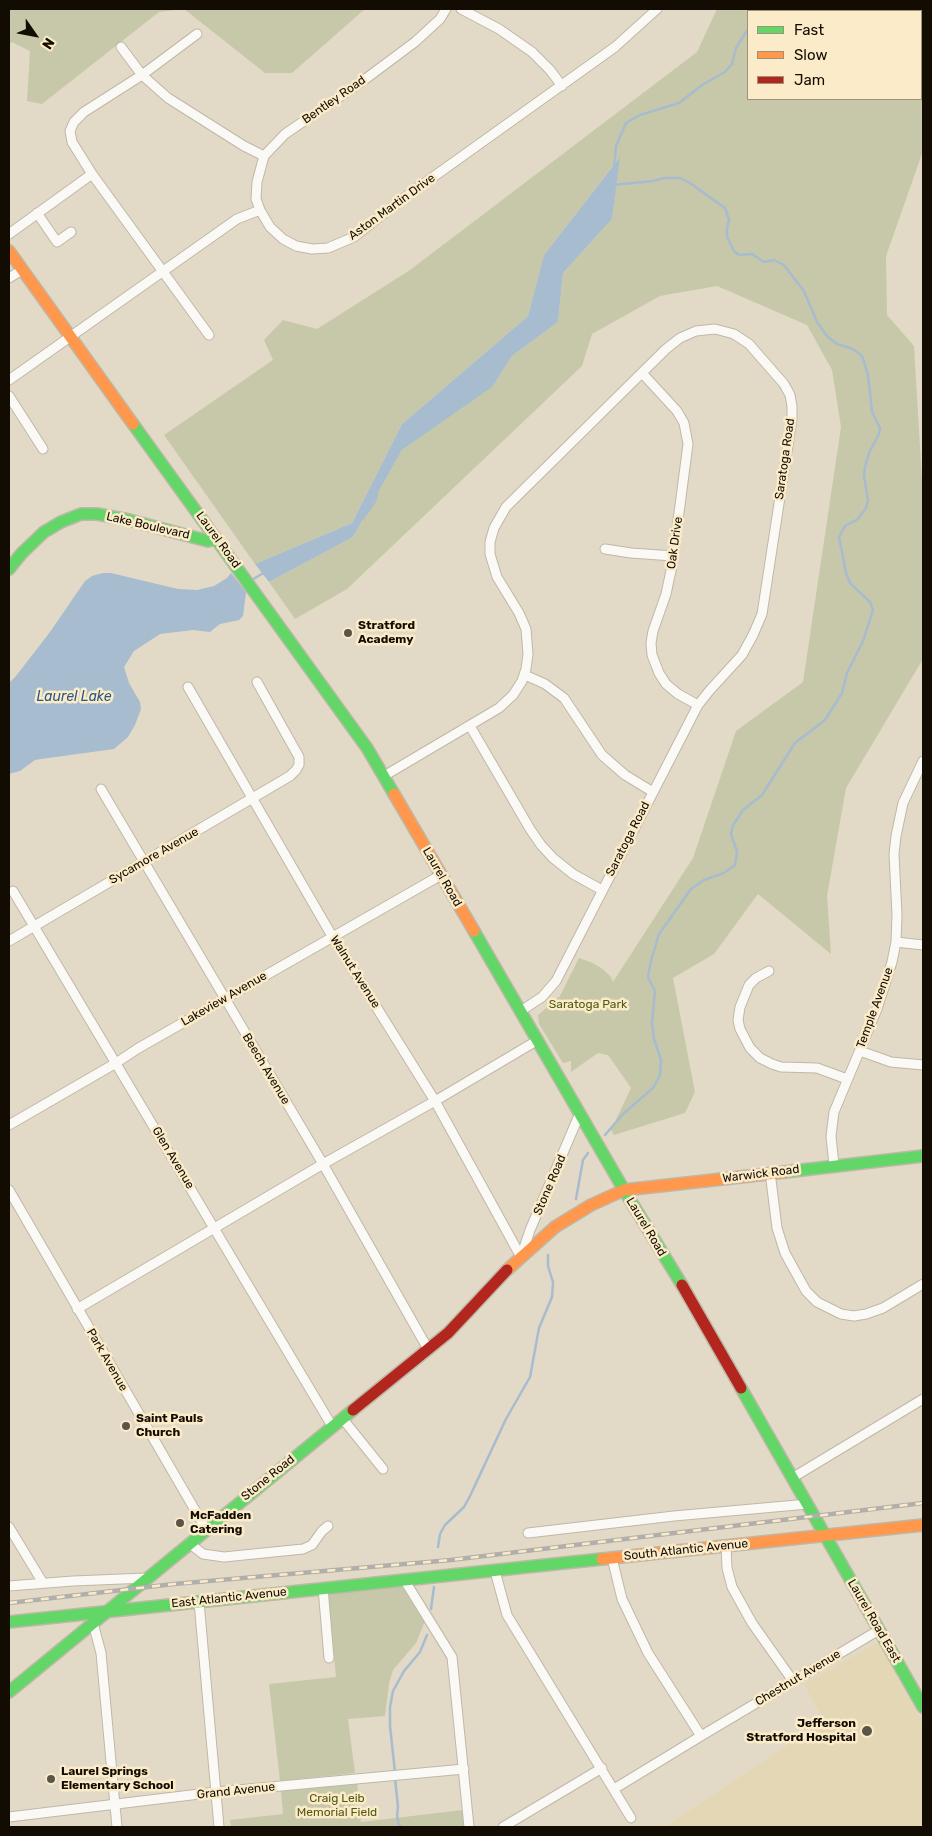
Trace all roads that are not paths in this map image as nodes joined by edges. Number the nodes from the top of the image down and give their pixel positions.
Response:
1 (446, 9) edge
2 (461, 9) edge
3 (657, 9) edge
4 (197, 34) dead end
5 (121, 47) dead end
6 (142, 74) junction
7 (562, 86) junction
8 (264, 156) junction
9 (92, 174) junction
10 (260, 210) junction
11 (37, 213) junction
12 (71, 232) dead end
13 (9, 234) edge
14 (9, 251) edge
15 (22, 270) junction
16 (162, 272) junction
17 (9, 278) edge
18 (209, 335) dead end
19 (70, 337) junction
20 (642, 373) junction
21 (9, 380) edge
22 (9, 396) edge
23 (43, 449) dead end
24 (218, 539) junction
25 (605, 549) dead end
26 (673, 556) junction
27 (9, 569) edge
28 (525, 675) junction
29 (257, 682) dead end
30 (188, 687) dead end
31 (698, 705) junction
32 (470, 726) junction
33 (923, 761) edge
34 (384, 776) junction
35 (101, 789) dead end
36 (653, 792) junction
37 (252, 798) junction
38 (144, 862) junction
39 (440, 875) junction
40 (602, 890) junction
41 (13, 892) dead end
42 (35, 926) junction
43 (332, 936) junction
44 (9, 941) edge
45 (896, 942) junction
46 (923, 945) edge
47 (769, 970) dead end
48 (224, 999) junction
49 (521, 1011) junction
50 (538, 1040) junction
51 (860, 1051) junction
52 (116, 1063) junction
53 (923, 1065) edge
54 (847, 1079) junction
55 (435, 1101) junction
56 (580, 1113) junction
57 (9, 1125) edge
58 (923, 1156) edge
59 (322, 1164) junction
60 (834, 1165) junction
61 (770, 1172) junction
62 (9, 1190) edge
63 (624, 1190) junction
64 (601, 1200) joint
65 (215, 1227) junction
66 (521, 1257) junction
67 (923, 1284) edge
68 (77, 1309) junction
69 (428, 1349) junction
70 (923, 1399) edge
71 (342, 1418) junction
72 (332, 1426) junction
73 (383, 1469) dead end
74 (792, 1478) junction
75 (808, 1504) junction
76 (923, 1525) edge
77 (328, 1526) dead end
78 (9, 1528) edge
79 (206, 1529) junction
80 (528, 1533) dead end
81 (825, 1535) junction
82 (189, 1543) junction
83 (726, 1546) junction
84 (612, 1558) junction
85 (495, 1571) junction
86 (448, 1576) joint
87 (146, 1578) junction
88 (406, 1581) junction
89 (43, 1583) junction
90 (9, 1586) edge
91 (323, 1588) junction
92 (131, 1591) junction
93 (199, 1602) junction
94 (143, 1608) junction
95 (107, 1612) junction
96 (9, 1622) edge
97 (93, 1622) junction
98 (880, 1630) junction
99 (329, 1658) dead end
100 (793, 1681) junction
101 (9, 1692) edge
102 (923, 1707) edge
103 (701, 1736) junction
104 (602, 1768) junction
105 (464, 1769) junction
106 (614, 1789) junction
107 (216, 1792) junction
108 (115, 1805) junction
109 (9, 1817) edge
110 (631, 1818) dead end
111 (117, 1827) edge
112 (219, 1827) edge
113 (469, 1827) edge
114 (503, 1827) edge

1 - 8 street, Bentley Road
2 - 7 street
3 - 7 street, Aston Martin Drive
4 - 6 street
5 - 6 street
6 - 8 street
6 - 9 street
7 - 10 street, Aston Martin Drive
8 - 10 street, Bentley Road
9 - 11 street
9 - 16 street
10 - 16 street
11 - 12 street
11 - 13 street
14 - 15 street, Laurel Road
15 - 17 street
15 - 19 street, Laurel Road
16 - 18 street
16 - 19 street
19 - 21 street
19 - 24 street, Laurel Road
20 - 26 street, Oak Drive
20 - 28 street, Saratoga Road
20 - 31 street, Saratoga Road
22 - 23 street
24 - 27 street, Lake Boulevard
24 - 34 street, Laurel Road
25 - 26 street
26 - 31 street, Oak Drive
28 - 32 street, Saratoga Road
28 - 36 street
29 - 37 street, Sycamore Avenue
30 - 37 street, Walnut Avenue
31 - 36 street, Saratoga Road
32 - 34 street, Saratoga Road
32 - 40 street
33 - 45 street, Temple Avenue
34 - 39 street, Laurel Road
35 - 38 street, Beech Avenue
36 - 40 street, Saratoga Road
37 - 38 street, Sycamore Avenue
37 - 43 street, Walnut Avenue
38 - 42 street, Sycamore Avenue
38 - 48 street, Beech Avenue
39 - 43 street, Lakeview Avenue
39 - 49 street, Laurel Road
40 - 49 street, Saratoga Road
41 - 42 street, Glen Avenue
42 - 44 street, Sycamore Avenue
42 - 52 street, Glen Avenue
43 - 48 street, Lakeview Avenue
43 - 55 street, Walnut Avenue
45 - 46 street
45 - 51 street, Temple Avenue
47 - 54 street
48 - 52 street, Lakeview Avenue
48 - 59 street, Beech Avenue
49 - 50 street, Laurel Road
50 - 55 street
50 - 56 street, Laurel Road
51 - 53 street
51 - 54 street, Temple Avenue
52 - 57 street, Lakeview Avenue
52 - 65 street, Glen Avenue
54 - 60 street, Temple Avenue
55 - 59 street
55 - 66 street, Walnut Avenue
56 - 63 street, Laurel Road
56 - 66 street, Stone Road
58 - 60 street, Warwick Road
59 - 65 street
59 - 69 street, Beech Avenue
60 - 61 street, Warwick Road
61 - 63 street, Warwick Road
61 - 67 street
62 - 68 street, Park Avenue
63 - 64 street, Warwick Road
63 - 74 street, Laurel Road
64 - 66 street, Stone Road
65 - 68 street
65 - 72 street, Glen Avenue
66 - 69 street, Stone Road
68 - 79 street, Park Avenue
69 - 71 street, Stone Road
70 - 74 street
71 - 72 street, Stone Road
71 - 73 street
72 - 79 street, Stone Road
74 - 75 street, Laurel Road
75 - 80 street
75 - 81 street, Laurel Road
76 - 81 street, South Atlantic Avenue
77 - 82 street
78 - 89 street
79 - 82 street, Stone Road
81 - 83 street, South Atlantic Avenue
81 - 98 street, Laurel Road East
82 - 87 street, Stone Road
83 - 84 street, South Atlantic Avenue
83 - 100 street
84 - 85 street, South Atlantic Avenue
84 - 103 street
85 - 86 street, South Atlantic Avenue
85 - 104 street
86 - 88 street, East Atlantic Avenue
87 - 89 street
87 - 92 street, Stone Road
88 - 91 street, East Atlantic Avenue
88 - 105 street
89 - 90 street
91 - 93 street, East Atlantic Avenue
91 - 99 street
92 - 94 street
92 - 95 street, Stone Road
93 - 94 street, East Atlantic Avenue
93 - 107 street
94 - 95 street, East Atlantic Avenue
95 - 96 street, East Atlantic Avenue
95 - 97 street, Stone Road
97 - 101 street, Stone Road
97 - 108 street
98 - 100 street, Chestnut Avenue
98 - 102 street, Laurel Road East
100 - 103 street, Chestnut Avenue
103 - 106 street, Chestnut Avenue
104 - 106 street
104 - 114 street
105 - 107 street, Grand Avenue
105 - 113 street
106 - 110 street
107 - 108 street, Grand Avenue
107 - 112 street
108 - 109 street, Grand Avenue
108 - 111 street

